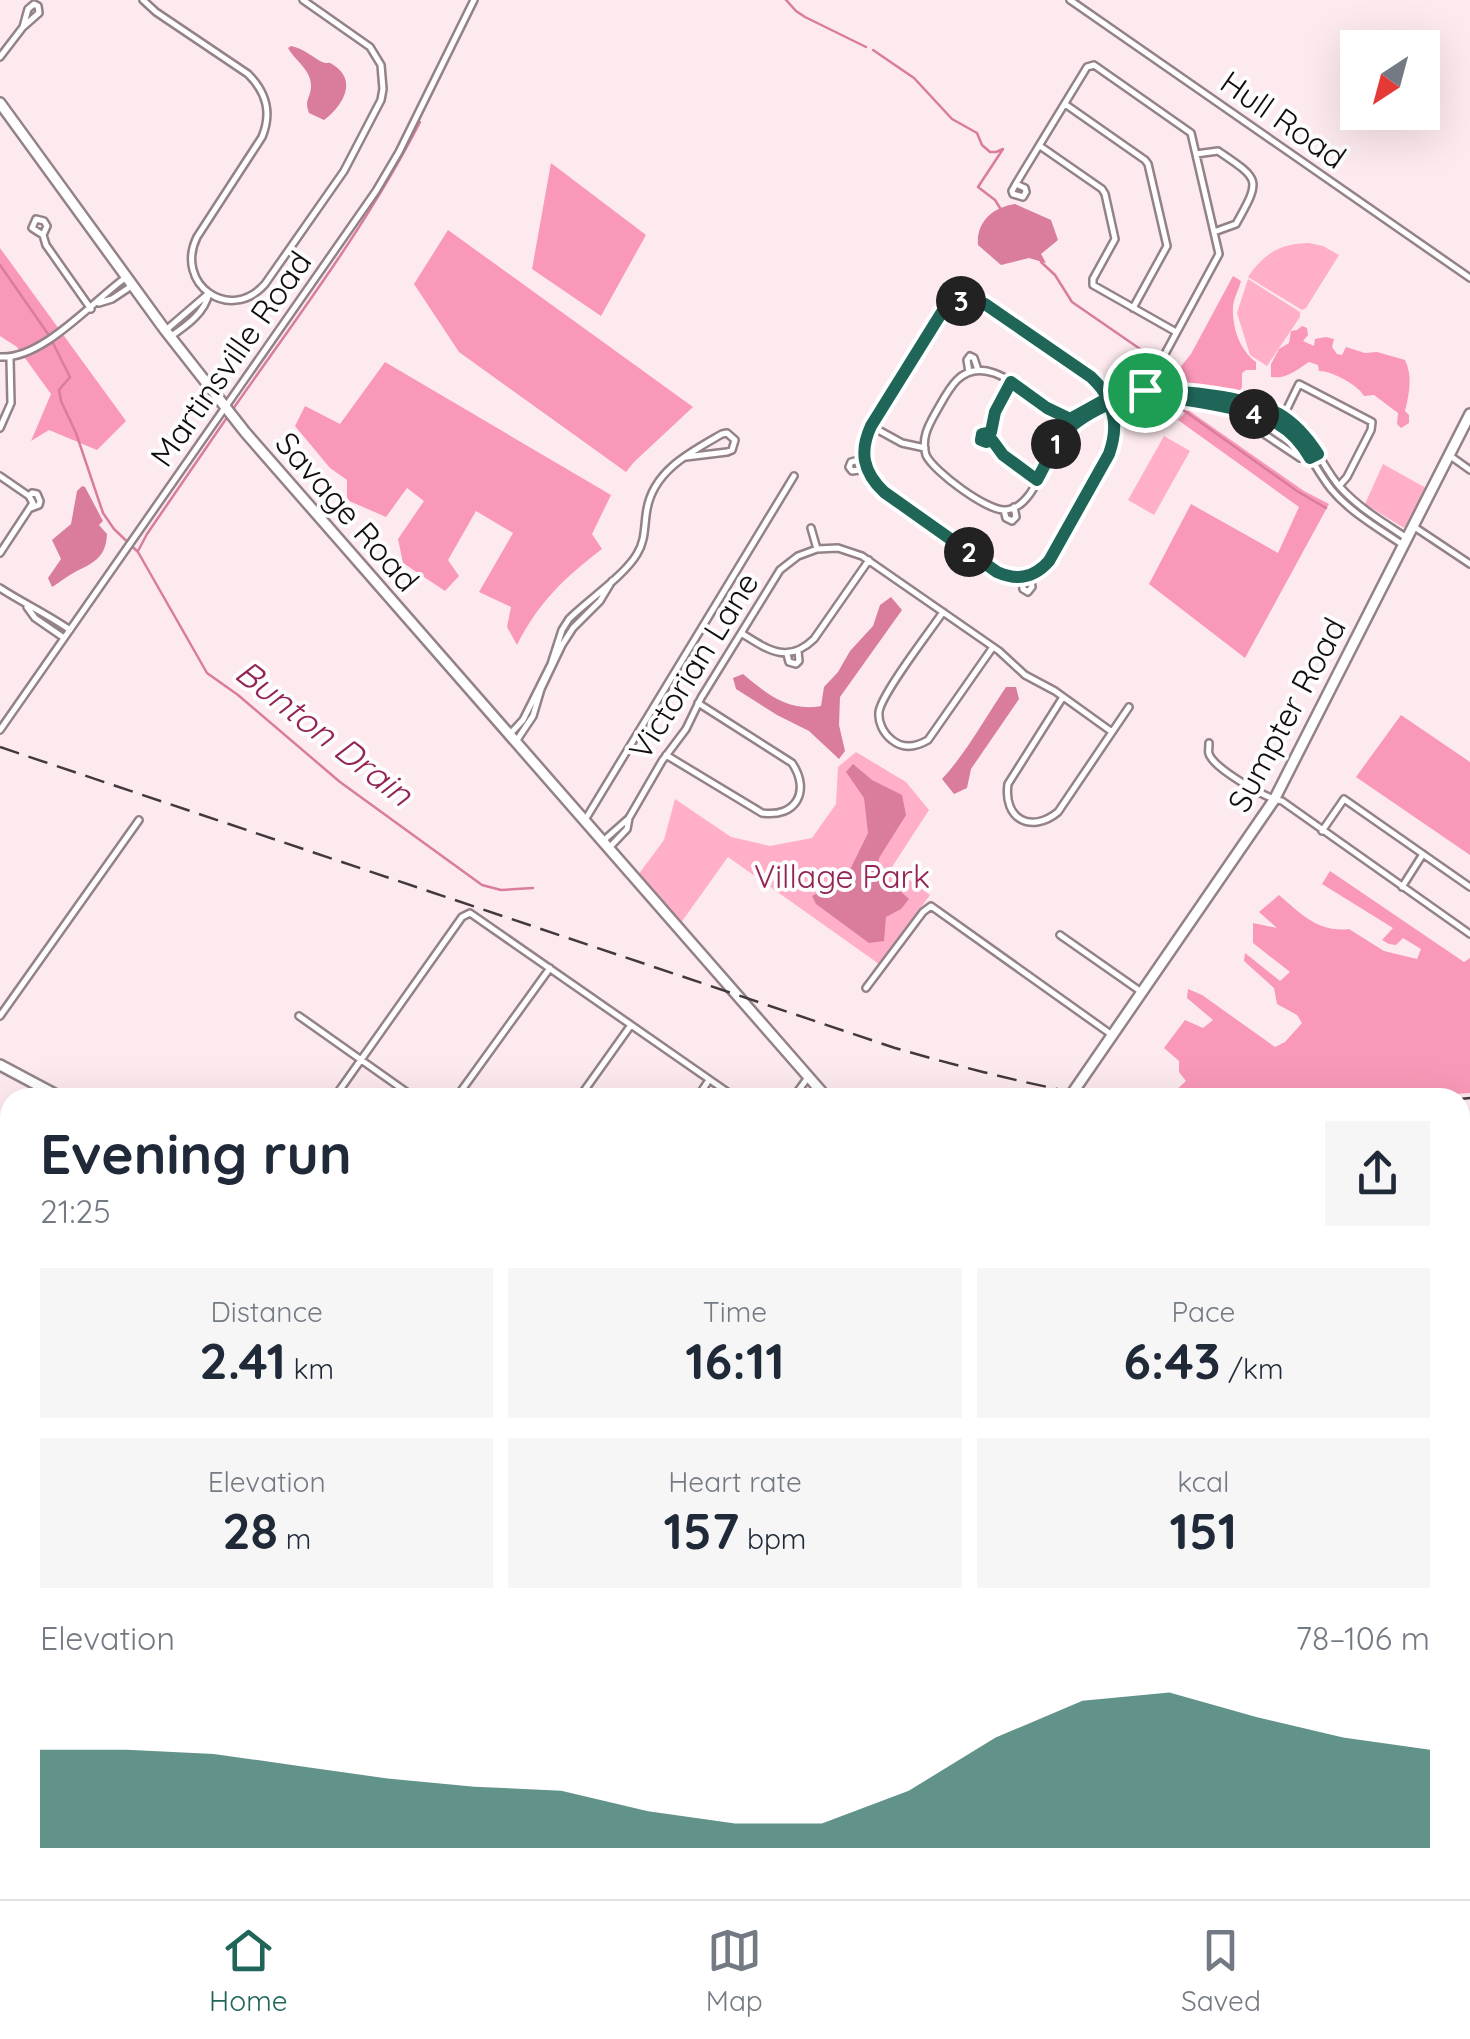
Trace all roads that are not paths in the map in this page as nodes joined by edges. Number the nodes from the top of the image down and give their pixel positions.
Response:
1 (143, 0) edge
2 (302, 0) edge
3 (474, 0) edge
4 (1070, 0) edge
5 (23, 27) dead end
6 (0, 57) edge
7 (0, 103) edge
8 (1065, 104) junction
9 (1040, 146) junction
10 (1196, 154) junction
11 (1016, 184) dead end
12 (1214, 232) junction
13 (43, 236) dead end
14 (1470, 278) edge
15 (129, 281) junction
16 (208, 293) junction
17 (93, 306) junction
18 (1133, 308) junction
19 (1176, 332) junction
20 (168, 333) junction
21 (0, 357) edge
22 (10, 358) junction
23 (978, 370) junction
24 (968, 372) junction
25 (1011, 382) junction
26 (1146, 393) junction
27 (1108, 401) junction
28 (1240, 402) junction
29 (224, 407) junction
30 (1047, 408) junction
31 (1240, 411) junction
32 (1470, 414) edge
33 (1283, 417) junction
34 (1279, 424) junction
35 (871, 426) junction
36 (0, 428) edge
37 (1056, 444) junction
38 (925, 448) junction
39 (1318, 454) junction
40 (1448, 455) junction
41 (686, 457) junction
42 (864, 458) junction
43 (1310, 458) junction
44 (866, 469) junction
45 (1470, 470) edge
46 (0, 476) edge
47 (794, 476) dead end
48 (1037, 480) junction
49 (1336, 488) junction
50 (1014, 508) junction
51 (1004, 510) junction
52 (1413, 526) junction
53 (811, 528) dead end
54 (1405, 542) junction
55 (817, 549) junction
56 (0, 553) edge
57 (869, 560) junction
58 (1470, 564) edge
59 (613, 578) junction
60 (0, 588) edge
61 (25, 605) junction
62 (580, 608) junction
63 (944, 612) junction
64 (586, 615) junction
65 (70, 630) junction
66 (741, 633) junction
67 (64, 638) junction
68 (993, 647) junction
69 (798, 651) junction
70 (787, 653) junction
71 (547, 675) junction
72 (1063, 697) junction
73 (698, 704) junction
74 (1129, 707) dead end
75 (0, 730) edge
76 (1112, 732) junction
77 (512, 738) junction
78 (1209, 744) dead end
79 (666, 755) junction
80 (1274, 800) junction
81 (139, 820) dead end
82 (584, 820) junction
83 (1322, 831) junction
84 (606, 845) junction
85 (1424, 854) junction
86 (1470, 886) edge
87 (1402, 887) junction
88 (1470, 934) edge
89 (1060, 935) dead end
90 (550, 968) junction
91 (866, 988) dead end
92 (1142, 992) junction
93 (0, 1016) edge
94 (298, 1016) dead end
95 (631, 1024) junction
96 (1112, 1036) junction
97 (361, 1060) junction
98 (0, 1065) edge
99 (809, 1076) junction
100 (710, 1079) junction
101 (43, 1088) edge
102 (341, 1088) edge
103 (401, 1088) edge
104 (463, 1088) edge
105 (587, 1088) edge
106 (704, 1088) edge
107 (722, 1088) edge
108 (800, 1088) edge
109 (819, 1088) edge
110 (1076, 1088) edge

1 - 16 street
2 - 16 street
3 - 29 street, Martinsville Road
4 - 14 street, Hull Road
5 - 6 street
7 - 15 street, Savage Road
8 - 9 street
8 - 10 street
8 - 18 street
9 - 11 street
9 - 18 street
10 - 12 street
10 - 12 street
12 - 19 street
13 - 17 street
15 - 17 street
15 - 20 street, Savage Road
16 - 20 street
17 - 22 street
18 - 19 street
19 - 26 street
20 - 29 street, Savage Road
21 - 22 street
22 - 36 street
23 - 24 street
23 - 24 street
23 - 25 street
24 - 38 street
25 - 30 street
25 - 48 street
26 - 27 street
26 - 28 street
26 - 31 street
27 - 30 street
27 - 35 street
27 - 37 street
27 - 44 street
28 - 31 street
28 - 33 street
29 - 65 street, Martinsville Road
29 - 77 street, Savage Road
30 - 37 street
31 - 34 street
31 - 43 street
32 - 40 street, Sumpter Road
33 - 34 street
33 - 39 street
33 - 49 street
34 - 43 street
35 - 38 street
35 - 42 street
37 - 48 street
38 - 51 street
39 - 43 street
39 - 49 street
40 - 45 street
40 - 52 street, Sumpter Road
41 - 41 street
41 - 59 street
42 - 44 street
42 - 44 street
43 - 49 street
46 - 56 street
47 - 82 street
48 - 50 street
49 - 54 street
49 - 54 street
50 - 51 street
50 - 51 street
52 - 54 street, Sumpter Road
52 - 58 street
53 - 55 street
54 - 80 street, Sumpter Road
55 - 57 street
55 - 66 street, Victorian Lane
57 - 63 street
57 - 69 street
59 - 62 street
59 - 64 street
60 - 61 street
61 - 65 street
61 - 67 street
62 - 64 street
62 - 71 street
63 - 68 street
63 - 68 street
64 - 71 street
65 - 67 street, Martinsville Road
66 - 70 street
66 - 73 street, Victorian Lane
67 - 75 street, Martinsville Road
68 - 72 street
69 - 70 street
69 - 70 street
71 - 77 street
72 - 76 street
72 - 76 street
73 - 79 street, Victorian Lane
73 - 79 street
74 - 76 street
77 - 82 street, Savage Road
78 - 80 street
79 - 84 street, Victorian Lane
80 - 83 street
80 - 92 street, Sumpter Road
81 - 93 street
82 - 84 street, Savage Road
83 - 85 street
83 - 87 street
84 - 99 street, Savage Road
85 - 86 street
85 - 87 street
87 - 88 street
89 - 92 street
90 - 95 street
90 - 97 street
90 - 104 street
91 - 96 street
92 - 96 street, Sumpter Road
94 - 97 street
95 - 100 street
95 - 105 street
96 - 110 street, Sumpter Road
97 - 102 street
97 - 103 street
98 - 101 street
99 - 108 street
99 - 109 street, Savage Road
100 - 106 street
100 - 107 street

